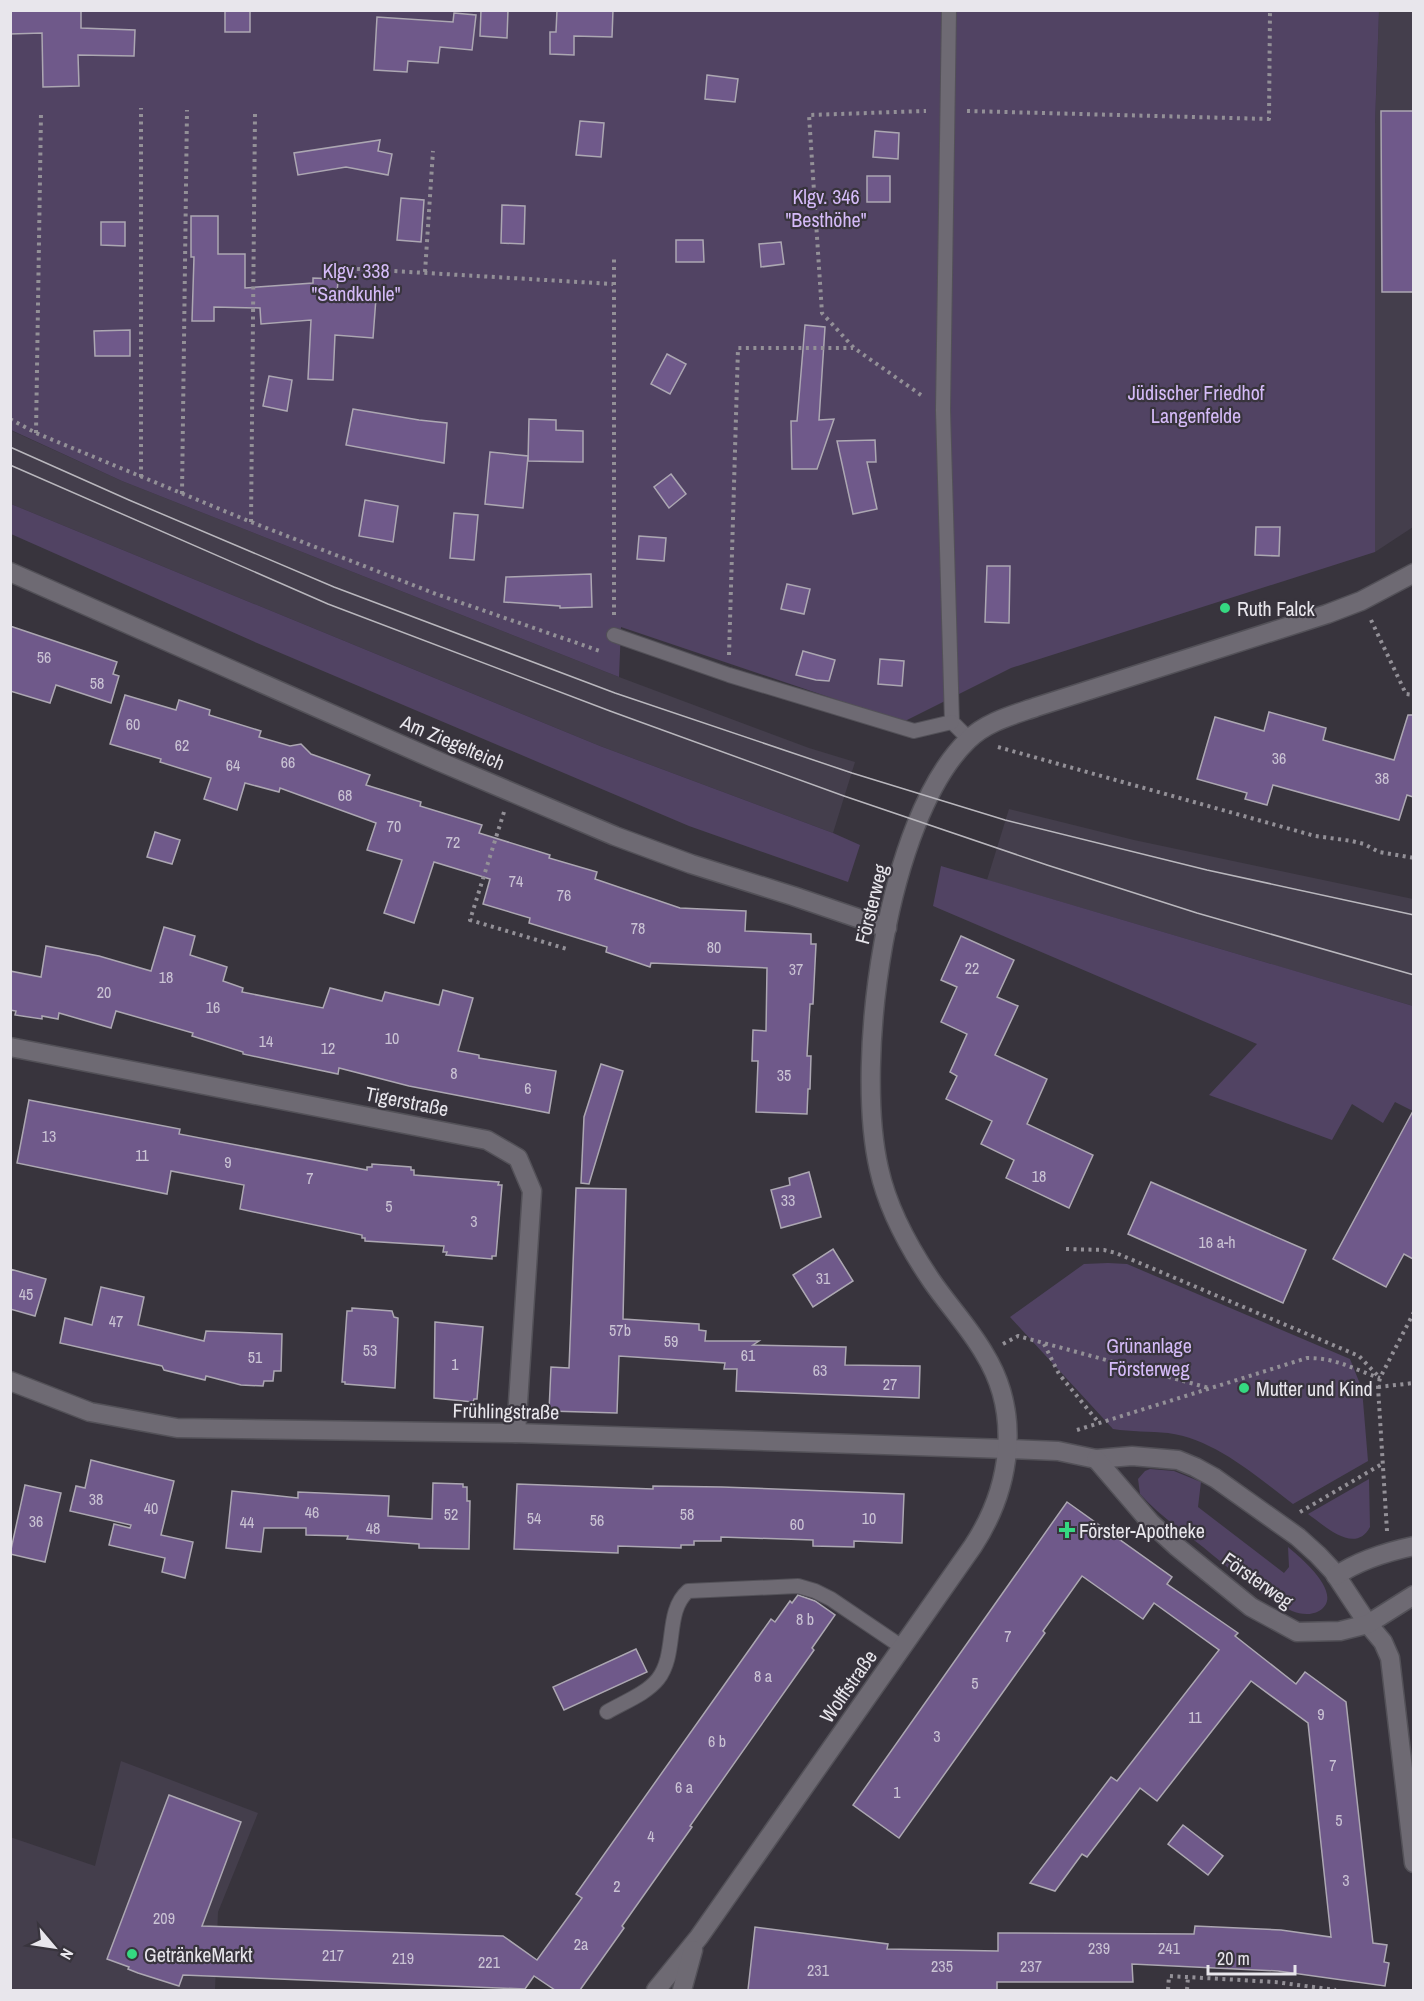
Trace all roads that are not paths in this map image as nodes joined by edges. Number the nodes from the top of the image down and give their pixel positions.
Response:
1 (949, 10) edge
2 (10, 572) edge
3 (1413, 573) edge
4 (614, 635) road end
5 (952, 722) junction
6 (969, 739) junction
7 (887, 928) junction
8 (10, 1047) edge
9 (10, 1381) edge
10 (516, 1433) junction
11 (1007, 1449) junction
12 (1096, 1459) junction
13 (1413, 1546) edge
14 (1336, 1576) junction
15 (1413, 1595) edge
16 (1368, 1624) junction
17 (902, 1647) junction
18 (607, 1712) dead end
19 (1413, 1863) edge
20 (699, 1937) junction
21 (656, 1990) edge
22 (682, 1990) edge

1 - 5 lane
2 - 7 street, Am Ziegelteich
3 - 6 street, Försterweg
4 - 5 lane
5 - 6 lane
6 - 7 street, Försterweg
7 - 11 street, Försterweg
8 - 10 street, Tigerstraße
9 - 10 street, Frühlingstraße
10 - 11 street, Frühlingstraße
11 - 12 street
11 - 17 street, Wolffstraße
12 - 14 street
12 - 16 street, Försterweg
13 - 14 street
14 - 16 street
15 - 16 street, Försterweg
16 - 19 street
17 - 18 lane
17 - 20 street, Wolffstraße
20 - 21 street, Wolffstraße
20 - 22 street, Wolffstraße

